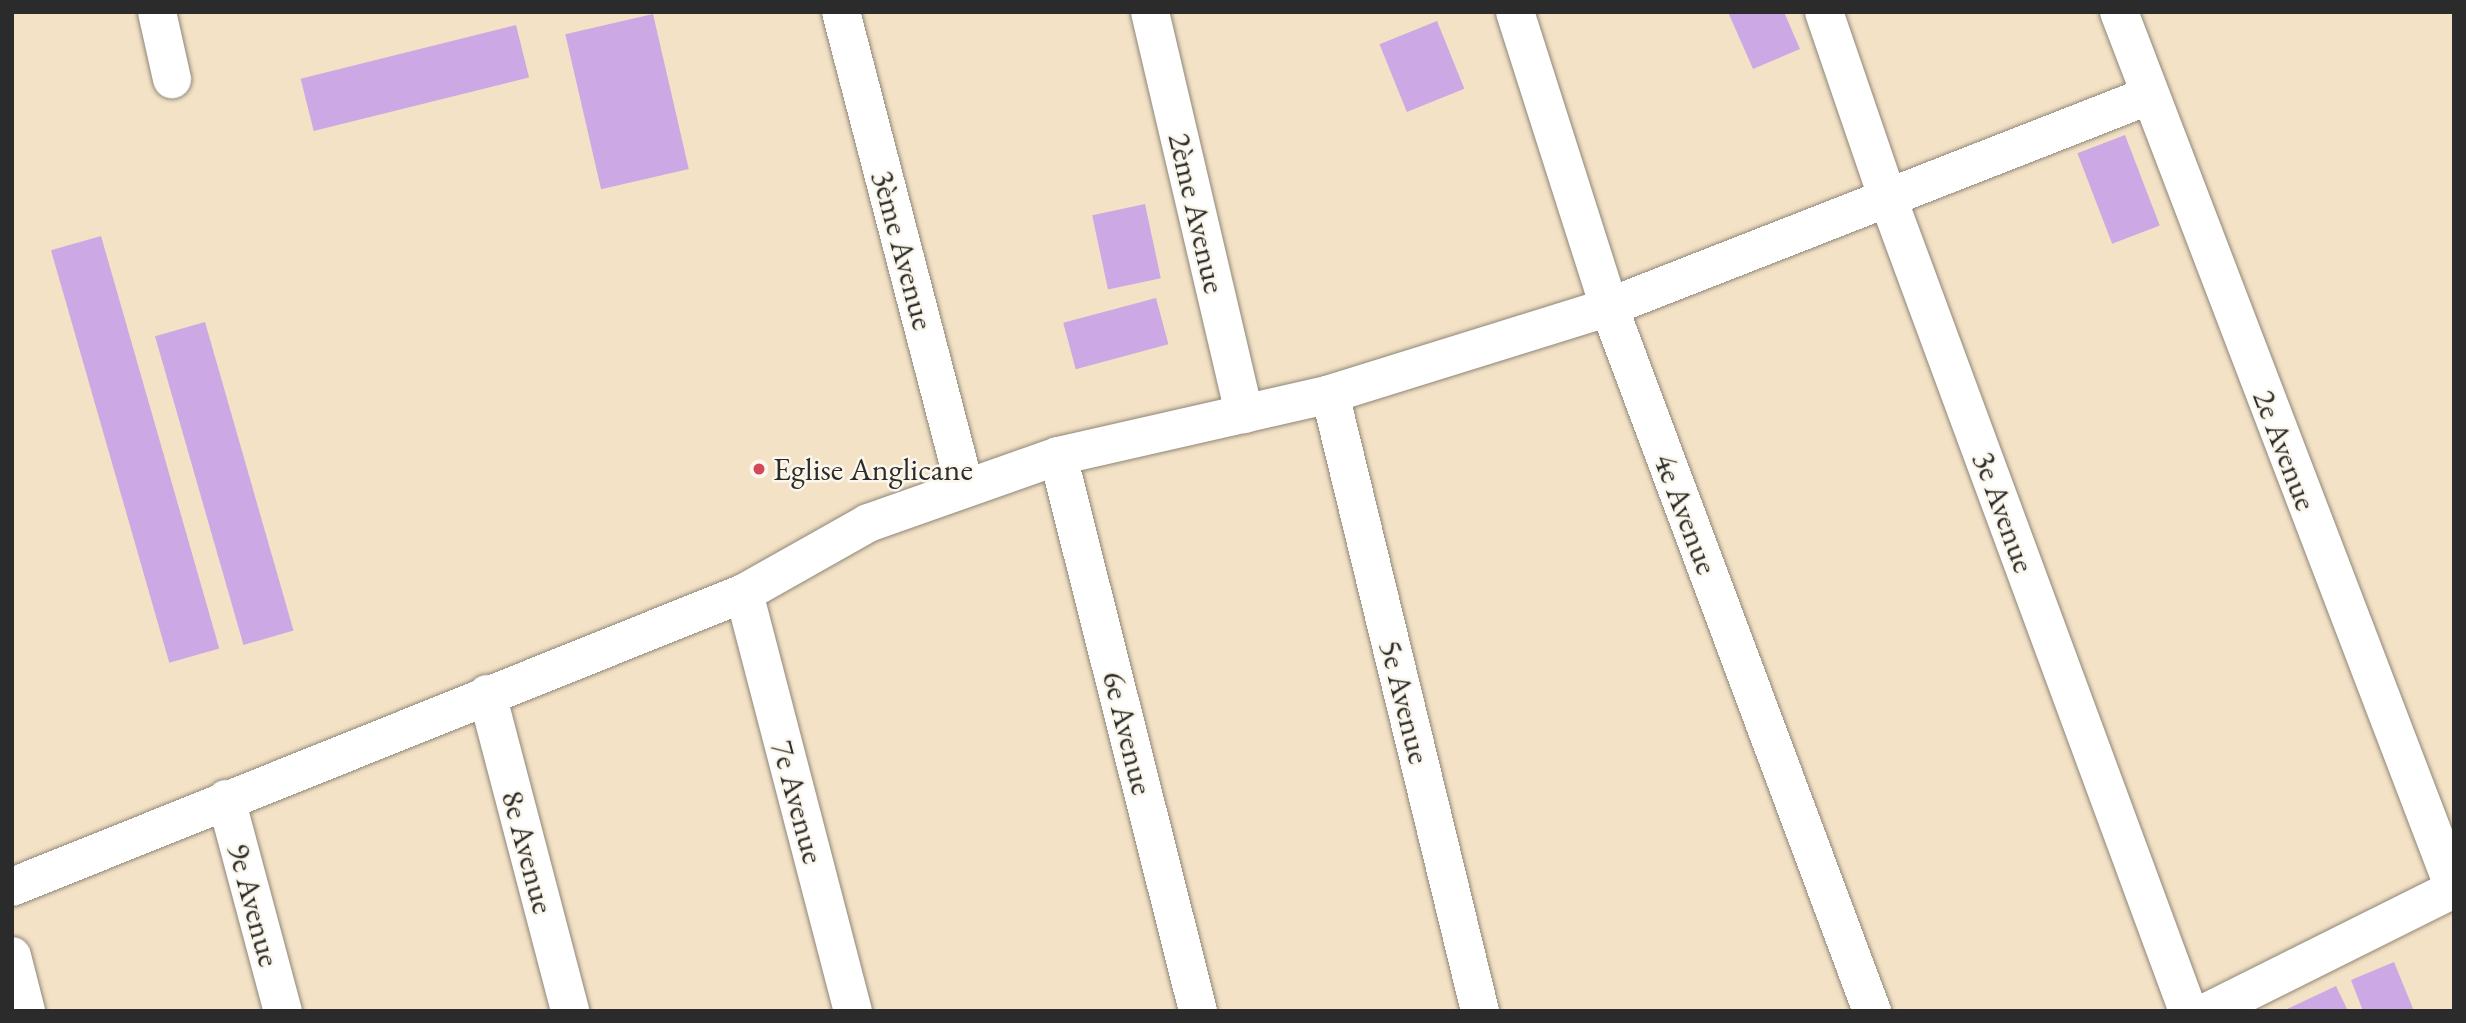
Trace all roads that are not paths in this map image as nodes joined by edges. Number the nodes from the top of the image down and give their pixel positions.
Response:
1 (157, 12) edge
2 (841, 12) edge
3 (1150, 12) edge
4 (1515, 12) edge
5 (1824, 12) edge
6 (2119, 12) edge
7 (172, 79) dead end
8 (2148, 96) junction
9 (1887, 196) junction
10 (1609, 307) junction
11 (1330, 394) junction
12 (1244, 414) junction
13 (1058, 456) junction
14 (965, 487) junction
15 (744, 593) junction
16 (486, 694) junction
17 (226, 799) junction
18 (12, 887) edge
19 (2454, 888) edge
20 (12, 956) edge
21 (26, 1011) edge
22 (283, 1011) edge
23 (570, 1011) edge
24 (853, 1011) edge
25 (1198, 1011) edge
26 (1480, 1011) edge
27 (1872, 1011) edge
28 (2188, 1011) edge
29 (2209, 1011) edge

1 - 7 street
2 - 14 street, 3ème Avenue
3 - 12 street, 2ème Avenue
4 - 10 street, 4e Avenue
5 - 9 street, 3e Avenue
6 - 8 street, 2e Avenue
8 - 9 street
8 - 19 street, 2e Avenue
9 - 10 street
9 - 28 street, 3e Avenue
10 - 11 street
10 - 27 street, 4e Avenue
11 - 12 street
11 - 26 street, 5e Avenue
12 - 13 street
13 - 14 street
13 - 25 street, 6e Avenue
14 - 15 street
15 - 16 street
15 - 24 street, 7e Avenue
16 - 17 street
16 - 23 street, 8e Avenue
17 - 18 street
17 - 22 street, 9e Avenue
19 - 29 street
20 - 21 street

